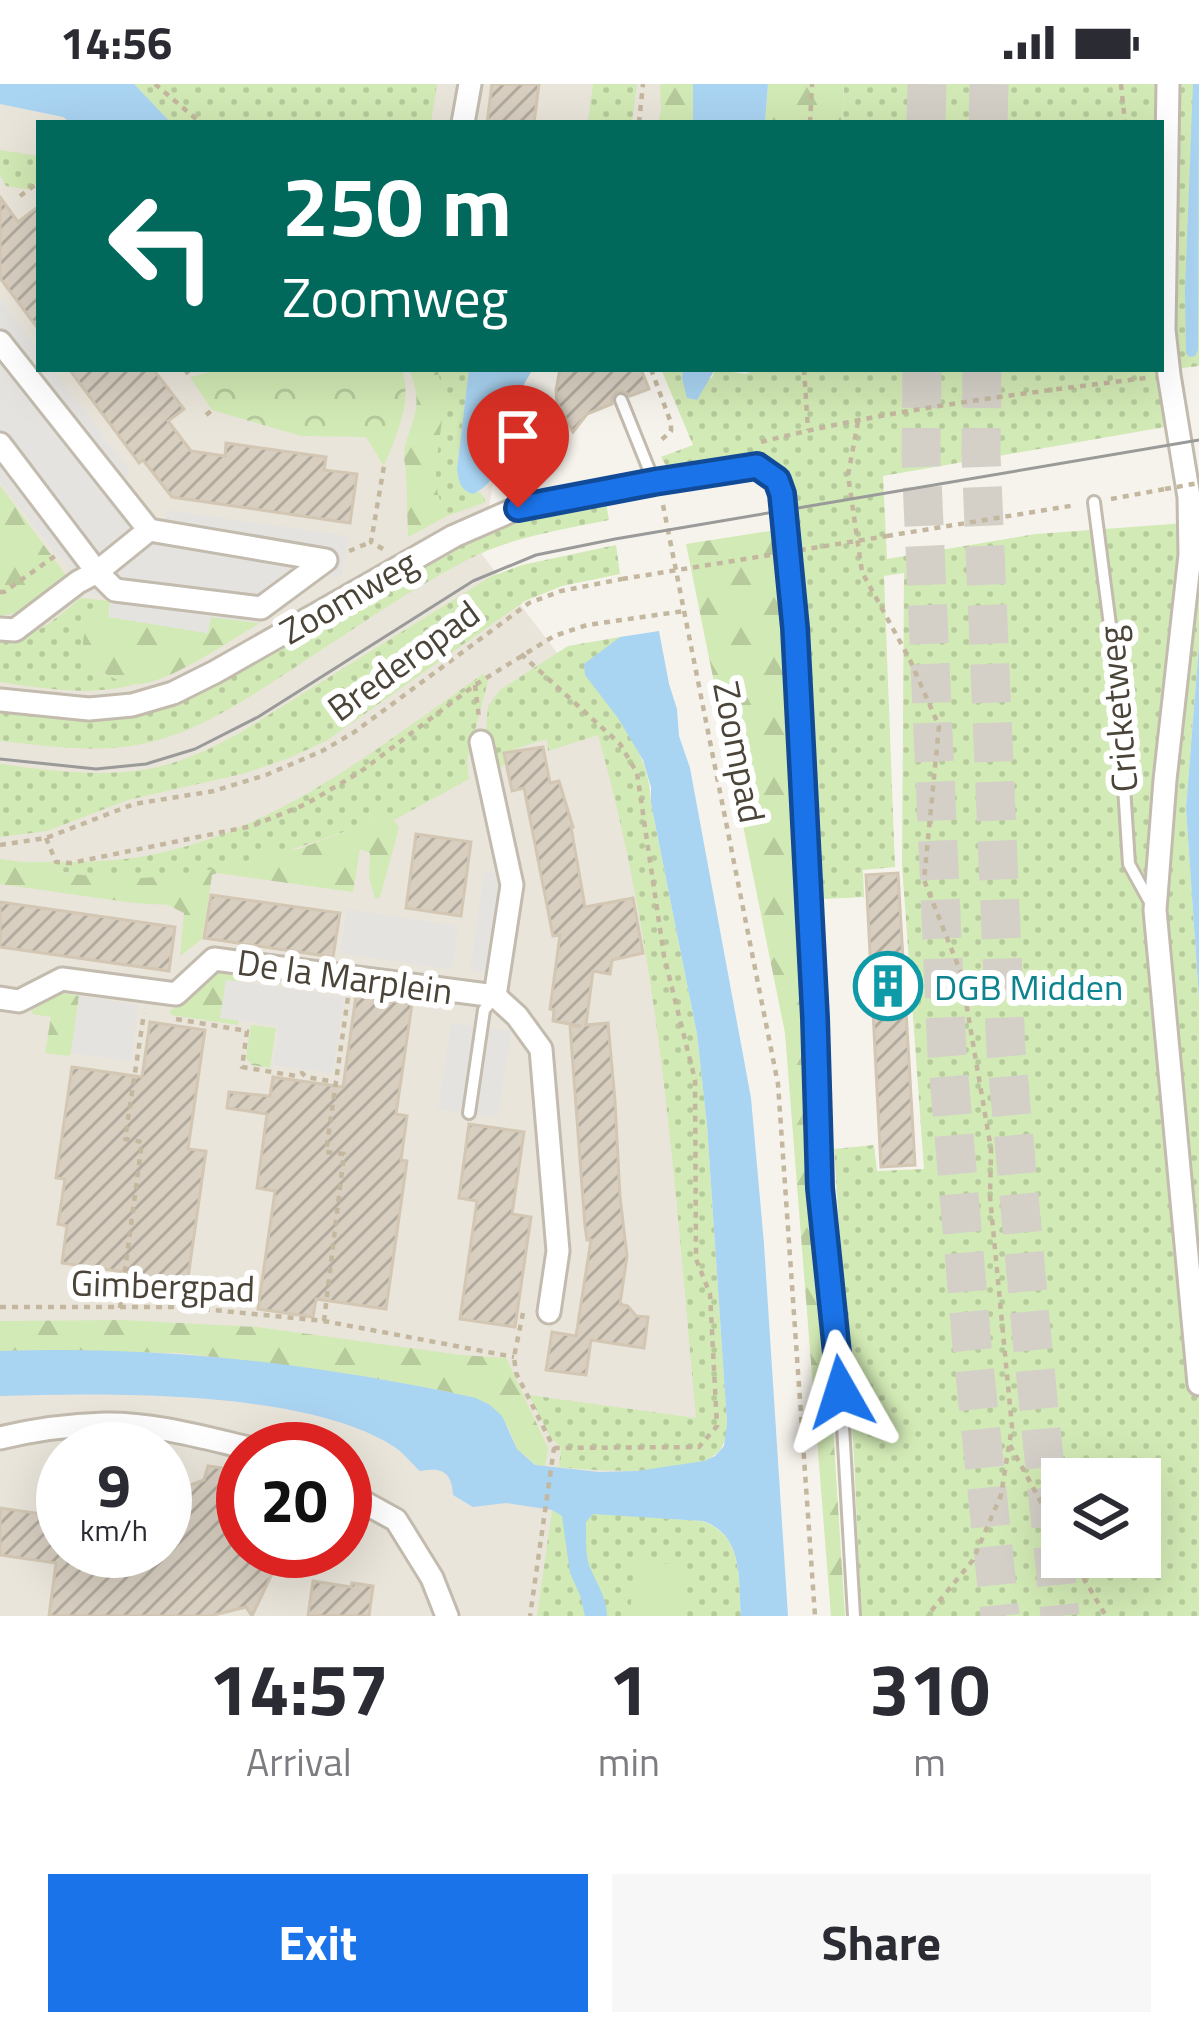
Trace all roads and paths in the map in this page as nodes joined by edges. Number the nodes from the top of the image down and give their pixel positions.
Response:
1 (155, 84) edge
2 (470, 84) edge
3 (643, 84) edge
4 (812, 84) edge
5 (1121, 84) edge
6 (1168, 84) edge
7 (197, 120) edge
8 (464, 120) edge
9 (639, 120) edge
10 (810, 120) edge
11 (1125, 120) edge
12 (36, 184) edge
13 (20, 196) dead end
14 (0, 343) edge
15 (187, 372) edge
16 (652, 372) edge
17 (804, 372) edge
18 (1169, 375) junction
19 (190, 377) dead end
20 (621, 400) dead end
21 (858, 422) junction
22 (0, 444) edge
23 (384, 466) dead end
24 (654, 482) junction
25 (1199, 483) edge
26 (1094, 502) junction
27 (148, 530) junction
28 (74, 541) junction
29 (406, 562) junction
30 (97, 572) junction
31 (0, 592) edge
32 (684, 611) junction
33 (795, 628) joint
34 (0, 629) edge
35 (521, 654) junction
36 (475, 685) junction
37 (0, 700) edge
38 (481, 742) joint
39 (46, 838) junction
40 (0, 845) edge
41 (1155, 910) junction
42 (351, 977) junction
43 (148, 991) junction
44 (495, 996) junction
45 (0, 998) edge
46 (165, 1017) dead end
47 (335, 1082) junction
48 (469, 1113) dead end
49 (0, 1306) edge
50 (120, 1308) junction
51 (549, 1312) dead end
52 (524, 1313) dead end
53 (324, 1321) junction
54 (514, 1357) junction
55 (1199, 1384) edge
56 (0, 1438) edge
57 (216, 1440) edge
58 (1010, 1445) junction
59 (554, 1448) junction
60 (1041, 1502) edge
61 (372, 1507) edge
62 (1083, 1578) edge
63 (447, 1616) edge
64 (530, 1616) edge
65 (815, 1616) edge
66 (854, 1616) edge
67 (927, 1616) edge
68 (1106, 1616) edge

1 - 7 path
2 - 8 street
3 - 9 path
4 - 10 path
5 - 11 path
6 - 18 street, Cricketweg
12 - 13 path
14 - 27 street
15 - 19 path
16 - 24 path
17 - 21 path
18 - 21 path
18 - 41 street, Cricketweg
20 - 24 lane
21 - 58 path
22 - 28 street
23 - 29 path
24 - 29 street, Zoomweg
24 - 32 path, Zoompad
24 - 33 street, Zoomweg
25 - 26 path, Brederopad, bridge
26 - 39 path, Brederopad, bridge
26 - 41 lane, Cricketweg
27 - 30 street
27 - 30 street
28 - 30 street
28 - 31 path
29 - 37 street, Zoomweg
30 - 34 street
32 - 35 path
32 - 65 path, Zoompad
33 - 66 lane, Zoomweg
35 - 36 path
35 - 59 path
36 - 38 path
36 - 39 path
38 - 44 street, De la Marplein
39 - 40 path, Brederopad
41 - 55 street, Cricketweg
42 - 43 street, De la Marplein
42 - 44 street, De la Marplein
42 - 47 path
43 - 45 street, De la Marplein
43 - 50 path
44 - 48 lane, De la Marplein
44 - 51 street, De la Marplein
46 - 47 path
47 - 53 path
49 - 50 path, Gimbergpad
50 - 53 path, Gimbergpad
52 - 54 path
53 - 54 path, Gimbergpad
54 - 59 path
56 - 57 street
58 - 60 path
58 - 67 path
59 - 64 path
61 - 63 street
62 - 68 path

